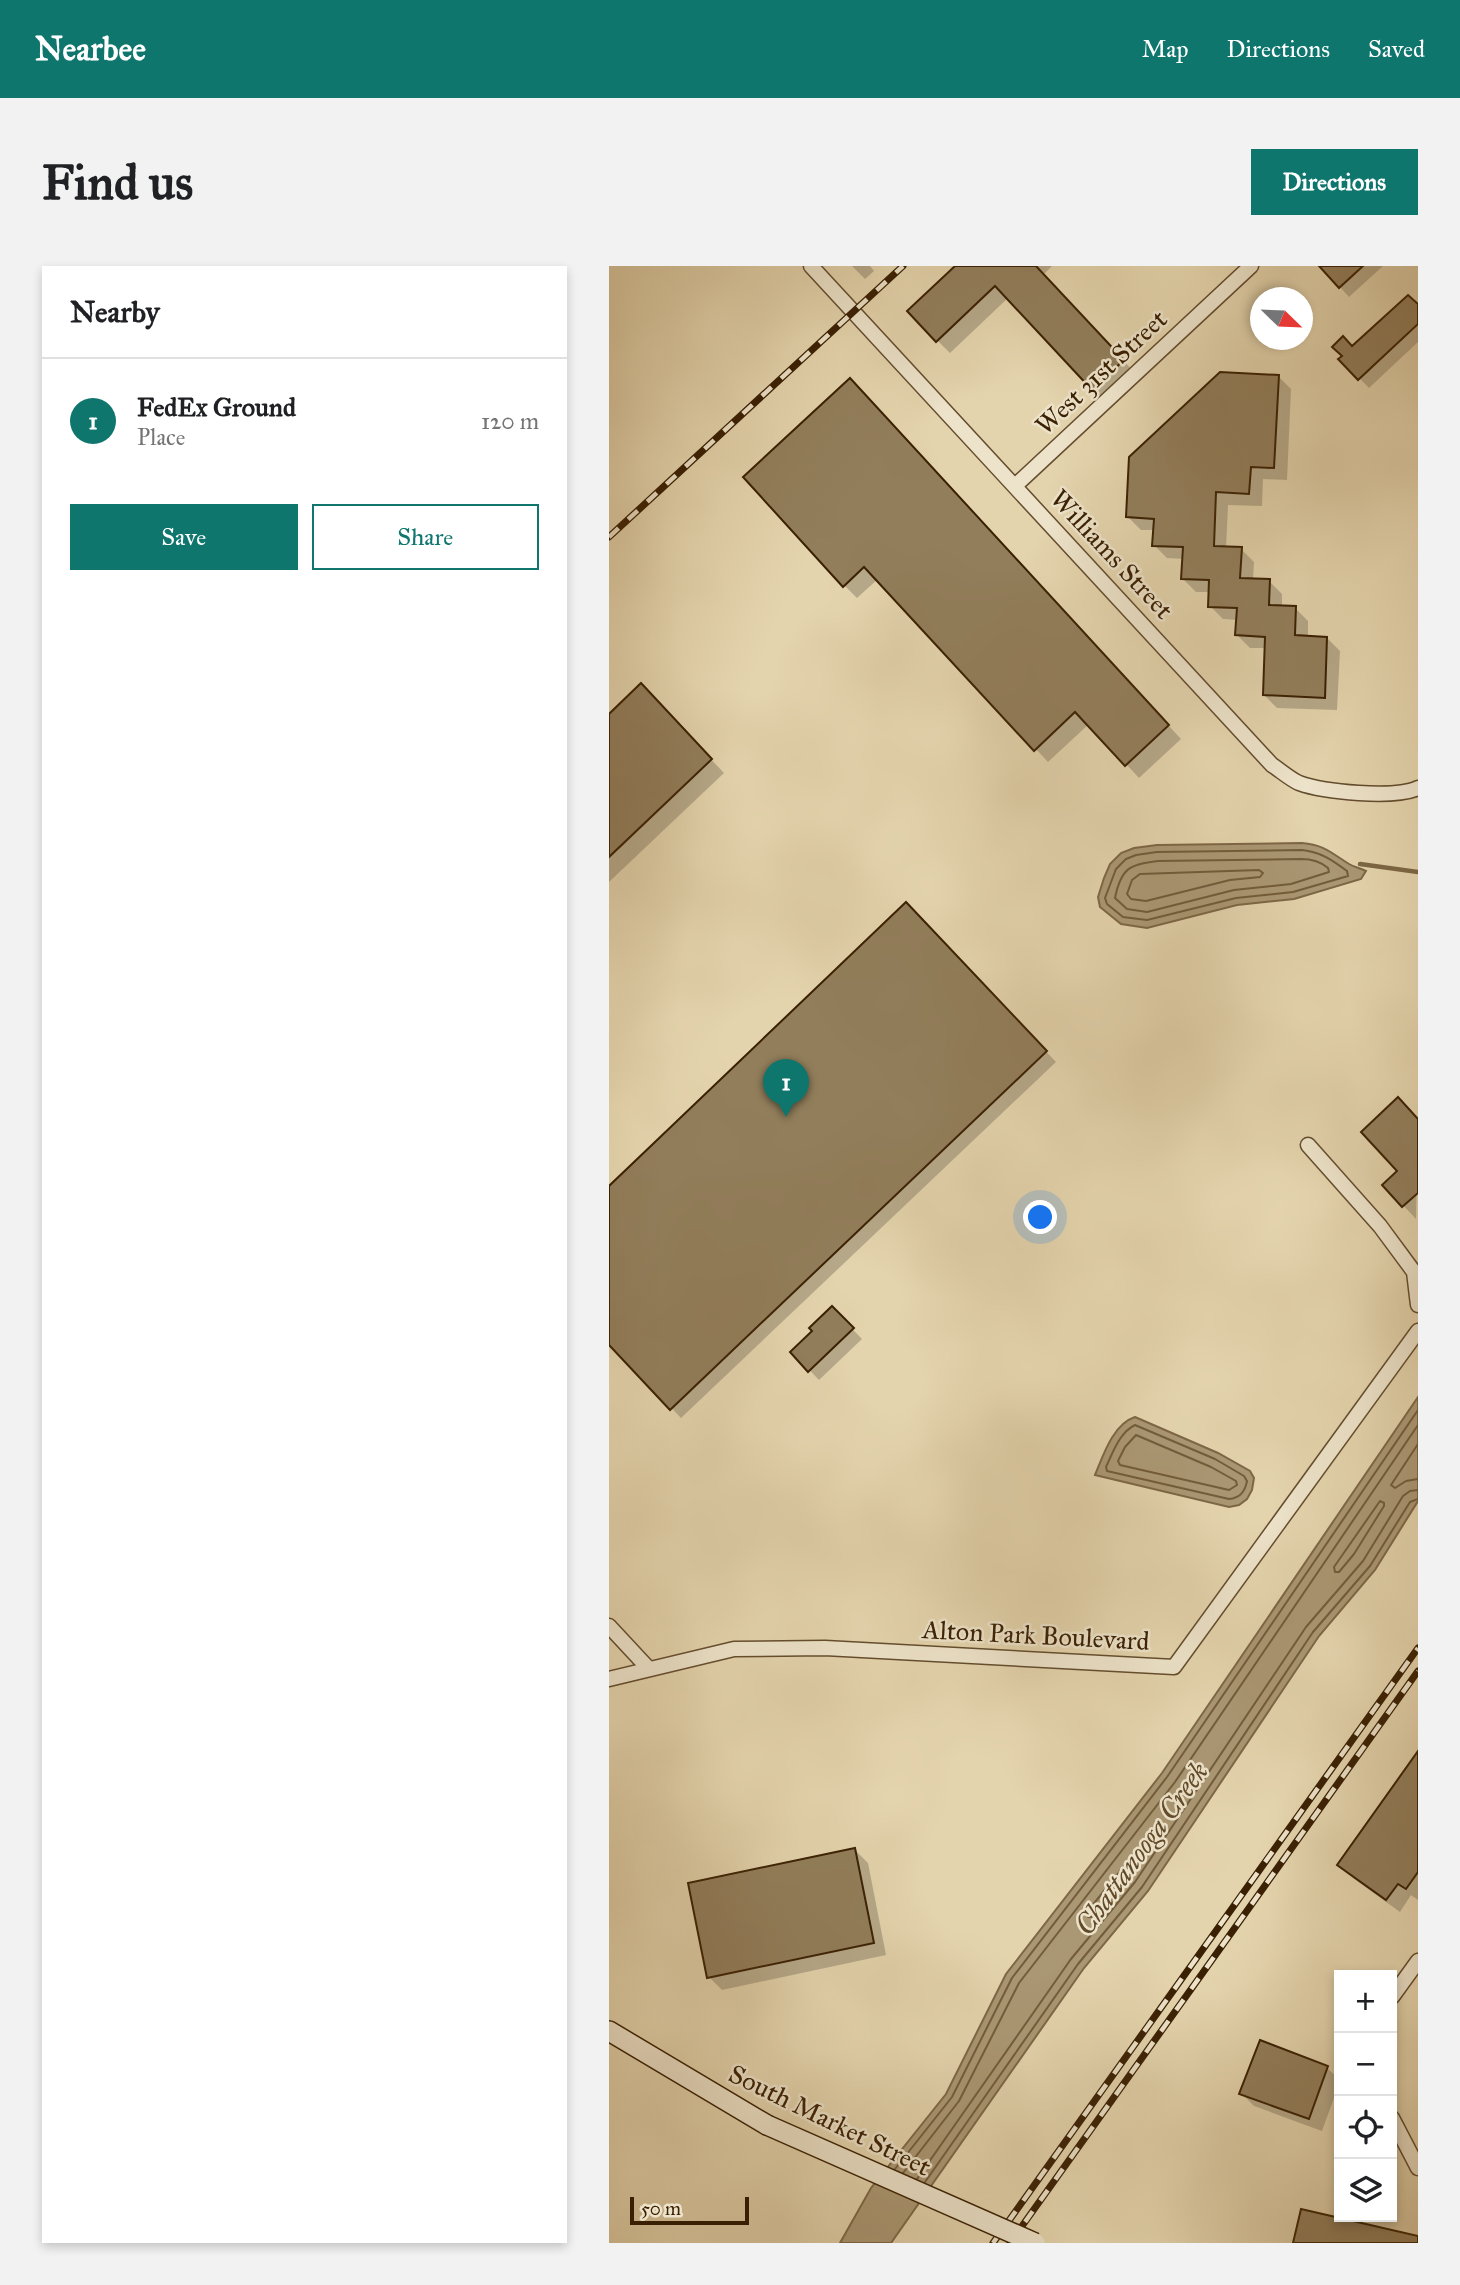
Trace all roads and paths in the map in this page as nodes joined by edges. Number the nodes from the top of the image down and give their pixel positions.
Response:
1 (811, 266) edge
2 (1251, 266) edge
3 (1016, 485) junction
4 (1418, 788) edge
5 (1307, 1145) dead end
6 (1418, 1305) edge
7 (1418, 1331) edge
8 (609, 1626) edge
9 (649, 1669) junction
10 (609, 1679) edge
11 (1418, 1961) edge
12 (1397, 1990) edge
13 (609, 2031) edge
14 (1397, 2128) edge
15 (1418, 2168) edge
16 (1035, 2243) edge

1 - 3 street, Williams Street
2 - 3 street, West 31st Street
3 - 4 street, Williams Street
5 - 6 street
7 - 9 street, Alton Park Boulevard
8 - 9 street
9 - 10 street, Alton Park Boulevard
11 - 12 street
13 - 16 main road, South Market Street, bridge
14 - 15 street

